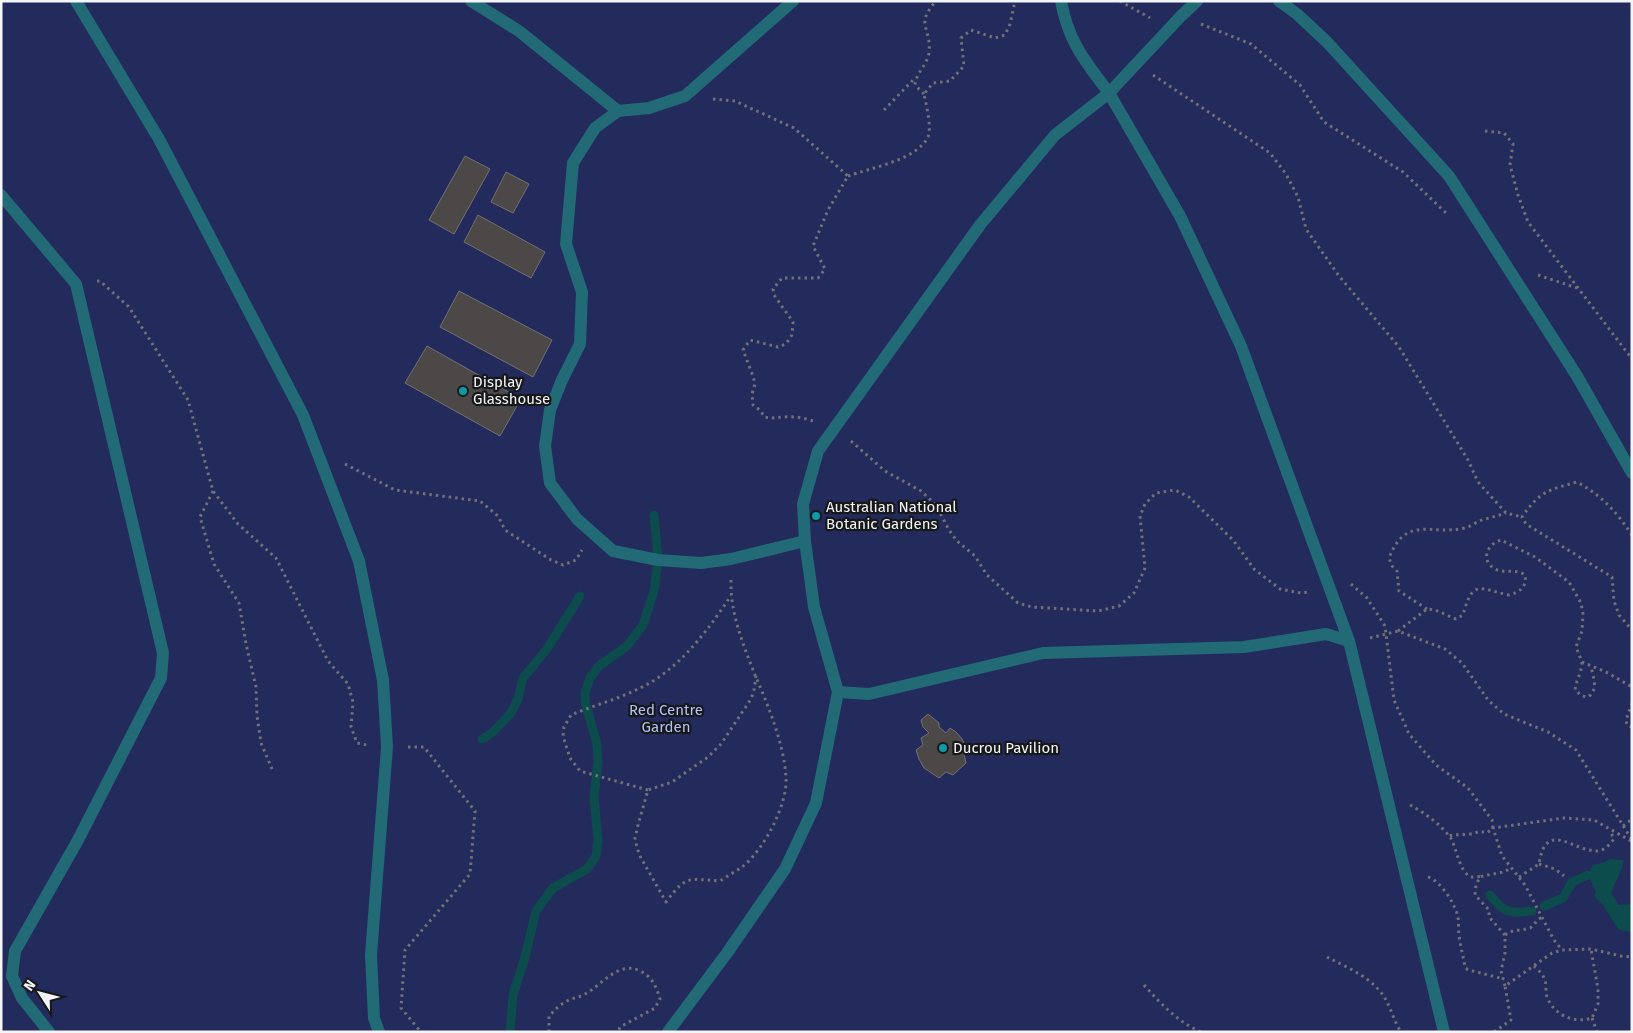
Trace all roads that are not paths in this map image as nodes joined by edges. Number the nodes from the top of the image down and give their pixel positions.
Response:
1 (76, 1) edge
2 (471, 1) edge
3 (793, 1) edge
4 (1061, 1) edge
5 (1198, 1) edge
6 (1279, 1) edge
7 (1109, 93) junction
8 (618, 111) junction
9 (1, 195) edge
10 (1632, 473) edge
11 (805, 541) junction
12 (1349, 641) junction
13 (838, 692) junction
14 (49, 1032) edge
15 (379, 1032) edge
16 (668, 1032) edge
17 (1444, 1032) edge

1 - 15 lane
2 - 8 lane
3 - 8 lane
4 - 7 lane
5 - 7 lane
6 - 10 lane
7 - 11 lane
7 - 12 lane
8 - 11 lane
9 - 14 lane
11 - 13 lane
12 - 13 lane
12 - 17 lane
13 - 16 lane

